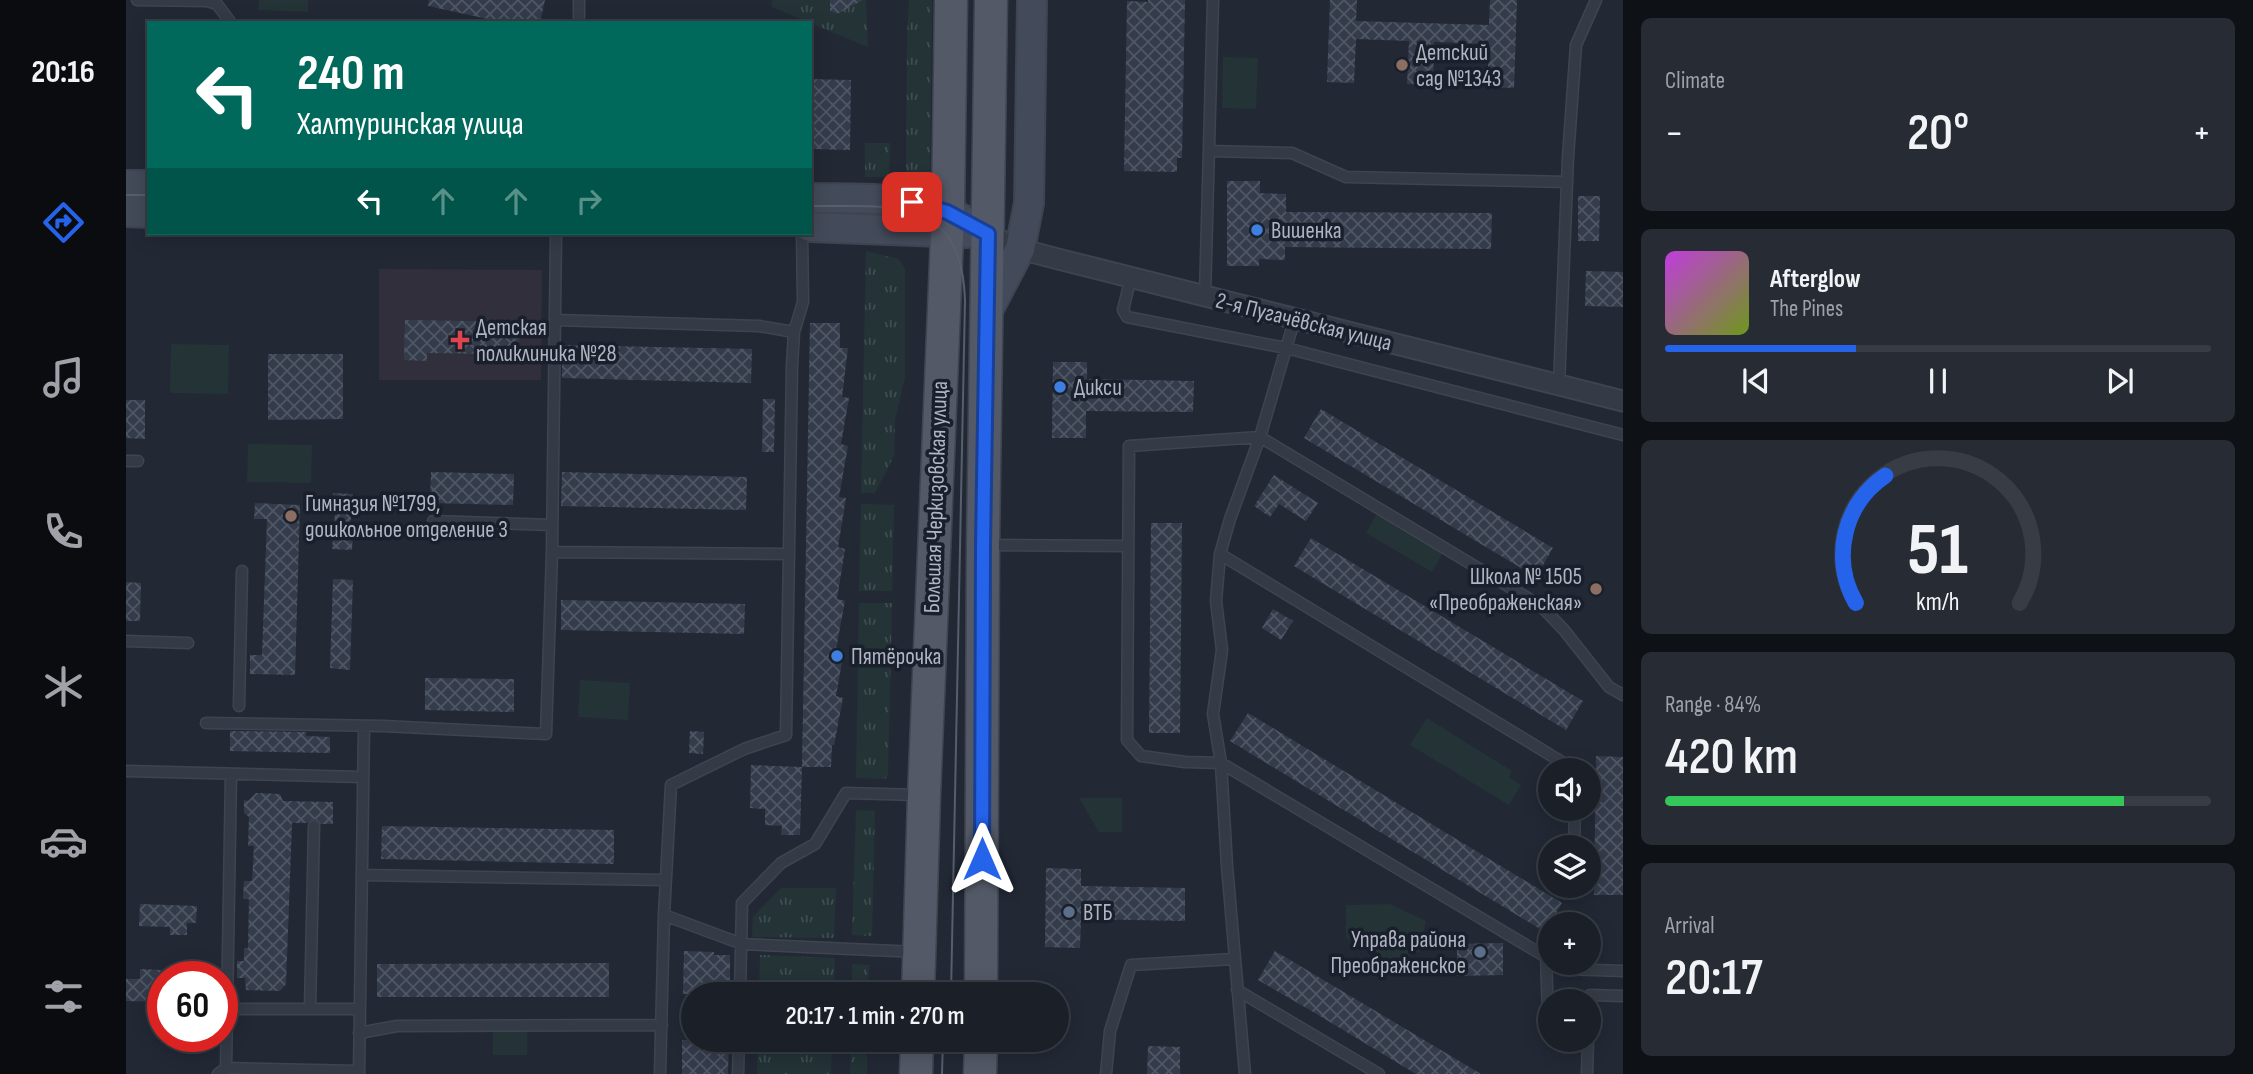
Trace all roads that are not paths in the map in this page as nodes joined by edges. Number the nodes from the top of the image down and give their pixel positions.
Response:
1 (137, 0) edge
2 (579, 0) edge
3 (951, 0) edge
4 (991, 0) edge
5 (1032, 0) edge
6 (1213, 0) edge
7 (1596, 0) edge
8 (230, 21) edge
9 (579, 21) edge
10 (1209, 151) junction
11 (1567, 182) junction
12 (126, 185) edge
13 (147, 185) edge
14 (812, 198) edge
15 (126, 212) edge
16 (147, 213) edge
17 (947, 222) junction
18 (812, 228) edge
19 (988, 234) junction
20 (556, 235) edge
21 (803, 235) edge
22 (1020, 249) junction
23 (1130, 277) junction
24 (1205, 296) junction
25 (986, 314) junction
26 (1295, 318) junction
27 (555, 320) junction
28 (794, 332) junction
29 (1286, 348) junction
30 (1559, 385) junction
31 (1623, 401) edge
32 (1623, 435) edge
33 (1260, 437) junction
34 (126, 461) edge
35 (138, 461) dead end
36 (433, 521) dead end
37 (552, 525) junction
38 (983, 545) junction
39 (1128, 546) junction
40 (552, 552) junction
41 (789, 554) junction
42 (1220, 554) junction
43 (242, 570) dead end
44 (126, 641) edge
45 (188, 643) dead end
46 (1623, 695) edge
47 (239, 706) dead end
48 (206, 723) dead end
49 (363, 726) junction
50 (1555, 758) edge
51 (1221, 763) junction
52 (126, 771) edge
53 (231, 774) junction
54 (362, 777) junction
55 (924, 796) junction
56 (314, 826) dead end
57 (362, 875) junction
58 (665, 880) junction
59 (664, 915) junction
60 (742, 944) junction
61 (919, 952) junction
62 (1234, 958) junction
63 (1601, 970) edge
64 (1623, 971) edge
65 (740, 982) edge
66 (918, 982) edge
67 (981, 982) edge
68 (1547, 989) edge
69 (1237, 990) junction
70 (1601, 995) edge
71 (1623, 996) edge
72 (238, 1009) edge
73 (310, 1009) junction
74 (360, 1009) junction
75 (662, 1025) junction
76 (359, 1033) junction
77 (739, 1052) edge
78 (917, 1052) edge
79 (981, 1052) edge
80 (1588, 1052) edge
81 (222, 1071) edge
82 (359, 1073) edge
83 (660, 1074) edge
84 (738, 1074) edge
85 (916, 1074) edge
86 (980, 1074) edge
87 (1106, 1074) edge
88 (1245, 1074) edge
89 (1379, 1074) edge
90 (1587, 1074) edge

1 - 8 lane
2 - 9 lane
3 - 17 main road, Большая Черкизовская улица
4 - 19 main road, Большая Черкизовская улица
5 - 22 street
6 - 10 lane
7 - 11 lane
10 - 11 lane
10 - 24 lane
11 - 30 lane
12 - 13 street
14 - 17 street
15 - 16 street
17 - 18 street
17 - 19 street
17 - 55 main road, Большая Черкизовская улица
19 - 22 street, 2-я Пугачёвская улица
19 - 25 main road, Большая Черкизовская улица
20 - 27 lane
21 - 28 lane
22 - 23 street, 2-я Пугачёвская улица
22 - 25 street
23 - 24 street, 2-я Пугачёвская улица
23 - 29 lane
24 - 26 street, 2-я Пугачёвская улица
25 - 38 main road, Большая Черкизовская улица
26 - 29 lane
26 - 30 street, 2-я Пугачёвская улица
27 - 28 lane
27 - 37 lane
28 - 41 lane
29 - 32 lane
29 - 33 lane
30 - 31 street, 2-я Пугачёвская улица
33 - 39 lane
33 - 42 lane
33 - 46 lane
34 - 35 lane
36 - 37 lane
37 - 40 lane
38 - 39 lane
38 - 67 main road, Большая Черкизовская улица
39 - 51 lane
40 - 41 lane
40 - 49 lane
41 - 58 lane
42 - 50 lane
42 - 51 lane
43 - 47 lane
44 - 45 lane
48 - 49 lane
49 - 54 lane
51 - 62 lane
51 - 68 lane
52 - 53 lane
53 - 54 lane
53 - 81 lane
54 - 57 lane
55 - 60 lane
55 - 61 main road, Большая Черкизовская улица
56 - 73 lane
57 - 58 lane
57 - 74 lane
58 - 59 lane
59 - 60 lane
59 - 75 lane
60 - 61 lane
60 - 65 lane
61 - 66 main road, Большая Черкизовская улица
62 - 69 lane
62 - 87 lane
63 - 64 lane
69 - 88 lane
69 - 89 lane
70 - 71 lane
72 - 73 lane
73 - 74 lane
74 - 76 lane
75 - 76 lane
75 - 83 lane
76 - 82 lane
77 - 84 lane
78 - 85 main road
79 - 86 main road
80 - 90 lane
81 - 82 lane

